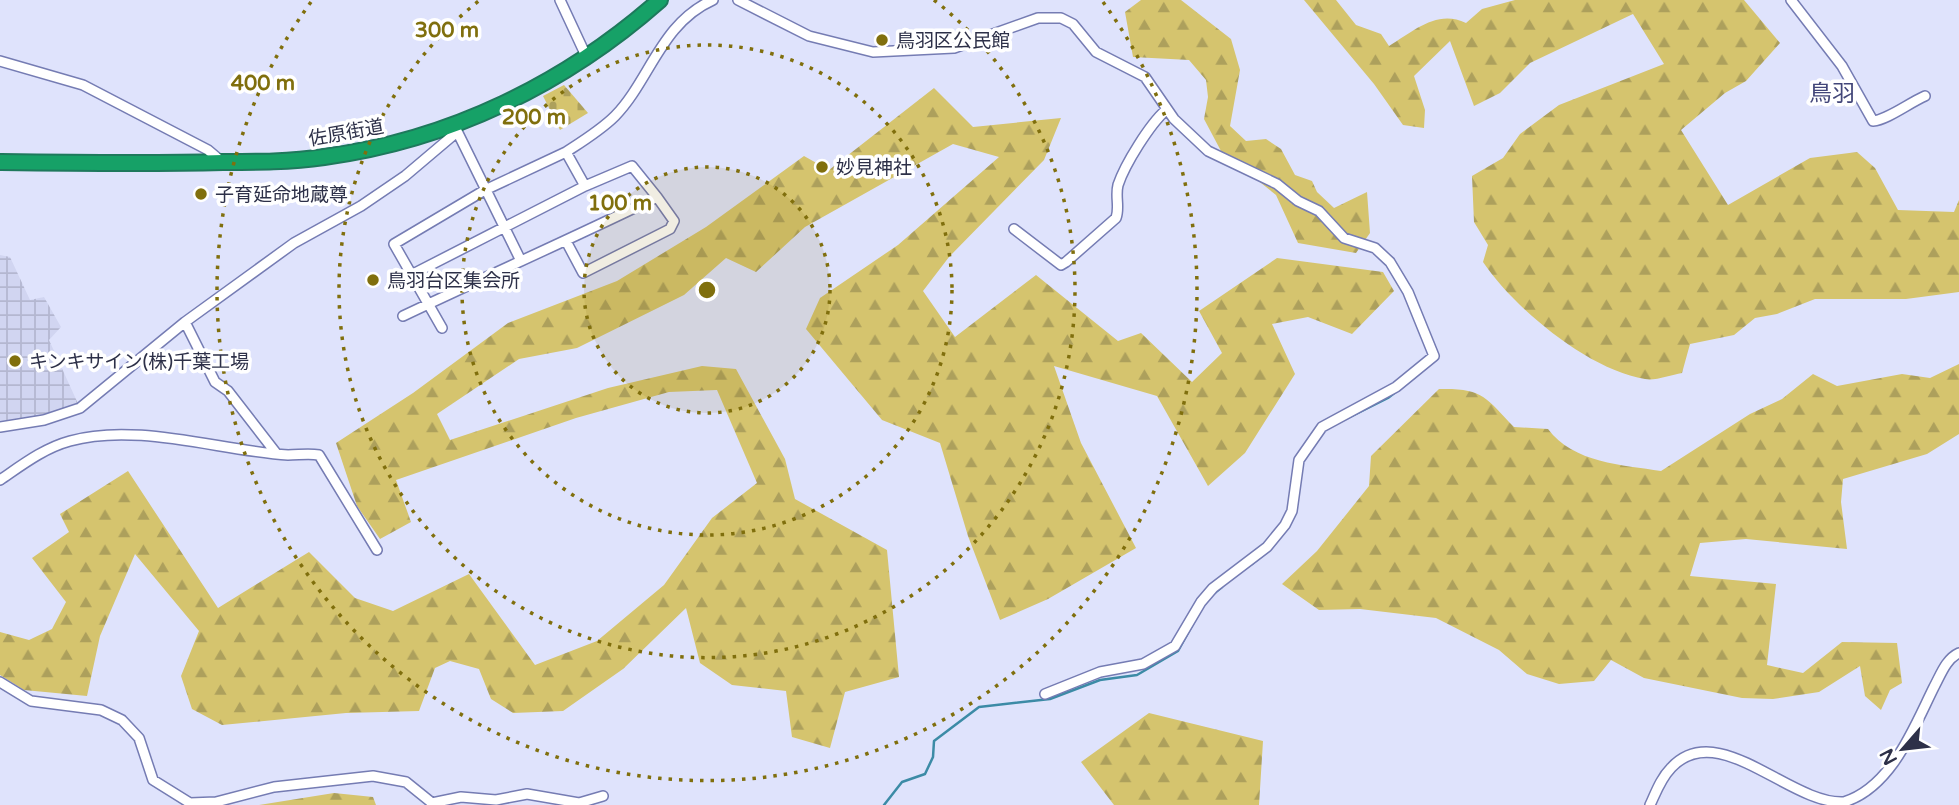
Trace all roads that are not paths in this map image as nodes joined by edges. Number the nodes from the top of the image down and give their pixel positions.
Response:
1 (560, 0) edge
2 (660, 0) edge
3 (713, 0) edge
4 (738, 0) edge
5 (1791, 0) edge
6 (587, 58) junction
7 (0, 61) edge
8 (1925, 96) dead end
9 (1166, 110) junction
10 (455, 129) junction
11 (566, 152) junction
12 (0, 162) edge
13 (223, 162) junction
14 (586, 186) junction
15 (485, 190) junction
16 (657, 197) junction
17 (503, 226) junction
18 (1014, 229) dead end
19 (566, 241) junction
20 (521, 261) junction
21 (411, 275) junction
22 (427, 304) junction
23 (403, 316) dead end
24 (185, 322) junction
25 (442, 328) dead end
26 (0, 427) edge
27 (276, 453) junction
28 (0, 480) edge
29 (377, 550) dead end
30 (1959, 653) edge
31 (0, 682) edge
32 (1045, 694) dead end
33 (603, 796) dead end
34 (586, 804) edge
35 (1650, 805) edge

1 - 6 street
2 - 6 highway, 佐原街道
3 - 11 street
4 - 9 street
5 - 8 street
6 - 10 highway, 佐原街道
7 - 13 street
9 - 18 street
9 - 32 street
10 - 13 highway, 佐原街道
10 - 15 street
10 - 24 street
11 - 14 street
11 - 15 street
12 - 13 highway, 佐原街道
14 - 16 street
14 - 17 street
15 - 17 street
15 - 21 street
16 - 19 street
16 - 19 street
17 - 20 street
17 - 21 street
19 - 20 street
20 - 22 street
21 - 22 street
22 - 23 street
22 - 25 street
24 - 26 street
24 - 27 street
27 - 28 street
27 - 29 street
30 - 35 street
31 - 34 street
33 - 34 street

